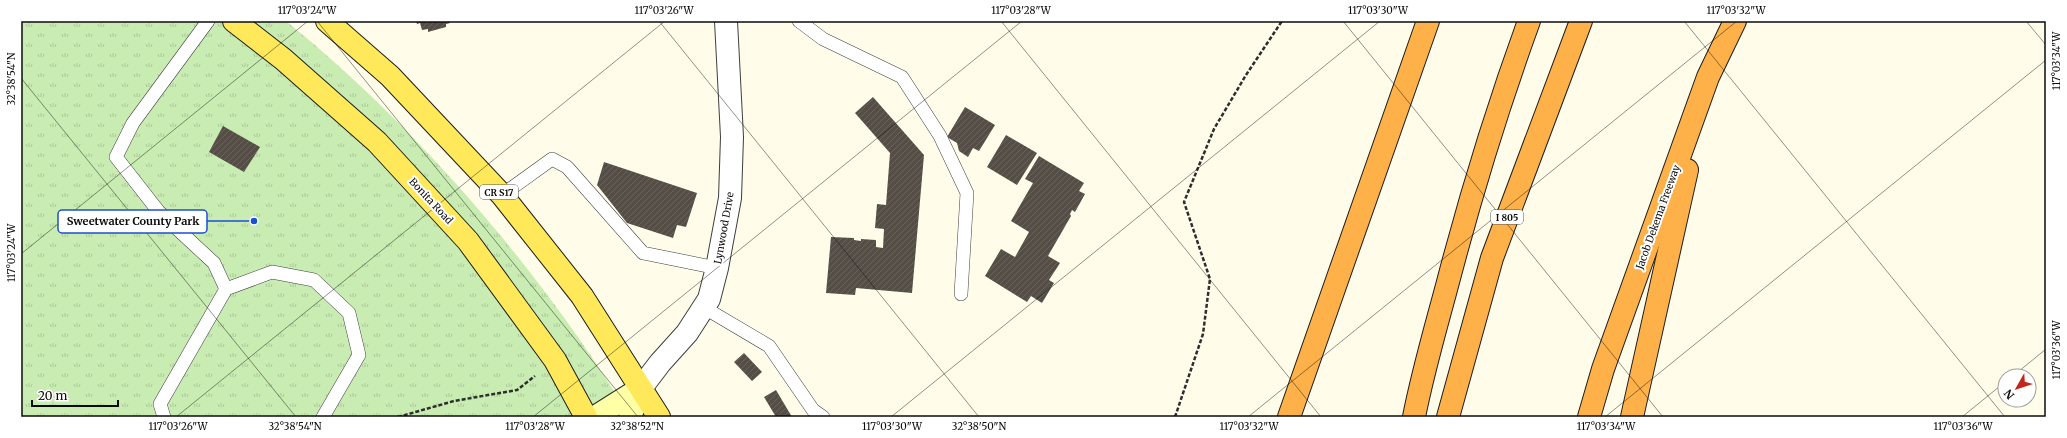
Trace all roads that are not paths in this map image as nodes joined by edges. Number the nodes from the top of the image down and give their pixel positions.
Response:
1 (208, 21) edge
2 (234, 21) edge
3 (327, 21) edge
4 (726, 21) edge
5 (799, 21) edge
6 (1428, 21) edge
7 (1529, 21) edge
8 (1581, 21) edge
9 (1735, 21) edge
10 (1708, 77) junction
11 (502, 196) junction
12 (717, 268) junction
13 (226, 289) junction
14 (961, 294) dead end
15 (703, 307) junction
16 (641, 388) junction
17 (164, 417) edge
18 (323, 417) edge
19 (586, 417) edge
20 (595, 417) edge
21 (630, 417) edge
22 (659, 417) edge
23 (823, 417) edge
24 (1289, 417) edge
25 (1414, 417) edge
26 (1448, 417) edge
27 (1589, 417) edge
28 (1632, 417) edge

1 - 13 lane
2 - 19 main road, Bonita Road
3 - 11 main road, CR S17
4 - 12 street, Lynwood Drive
5 - 14 lane
6 - 24 highway
7 - 25 highway
8 - 26 highway, I 805
9 - 10 highway, Jacob Dekema Freeway
10 - 27 highway, Jacob Dekema Freeway
10 - 28 highway
11 - 12 lane
11 - 16 main road, CR S17
12 - 15 street, Lynwood Drive
13 - 17 lane
13 - 18 lane
15 - 16 street, Lynwood Drive
15 - 23 lane
16 - 20 main road
16 - 21 main road
16 - 22 main road, CR S17

